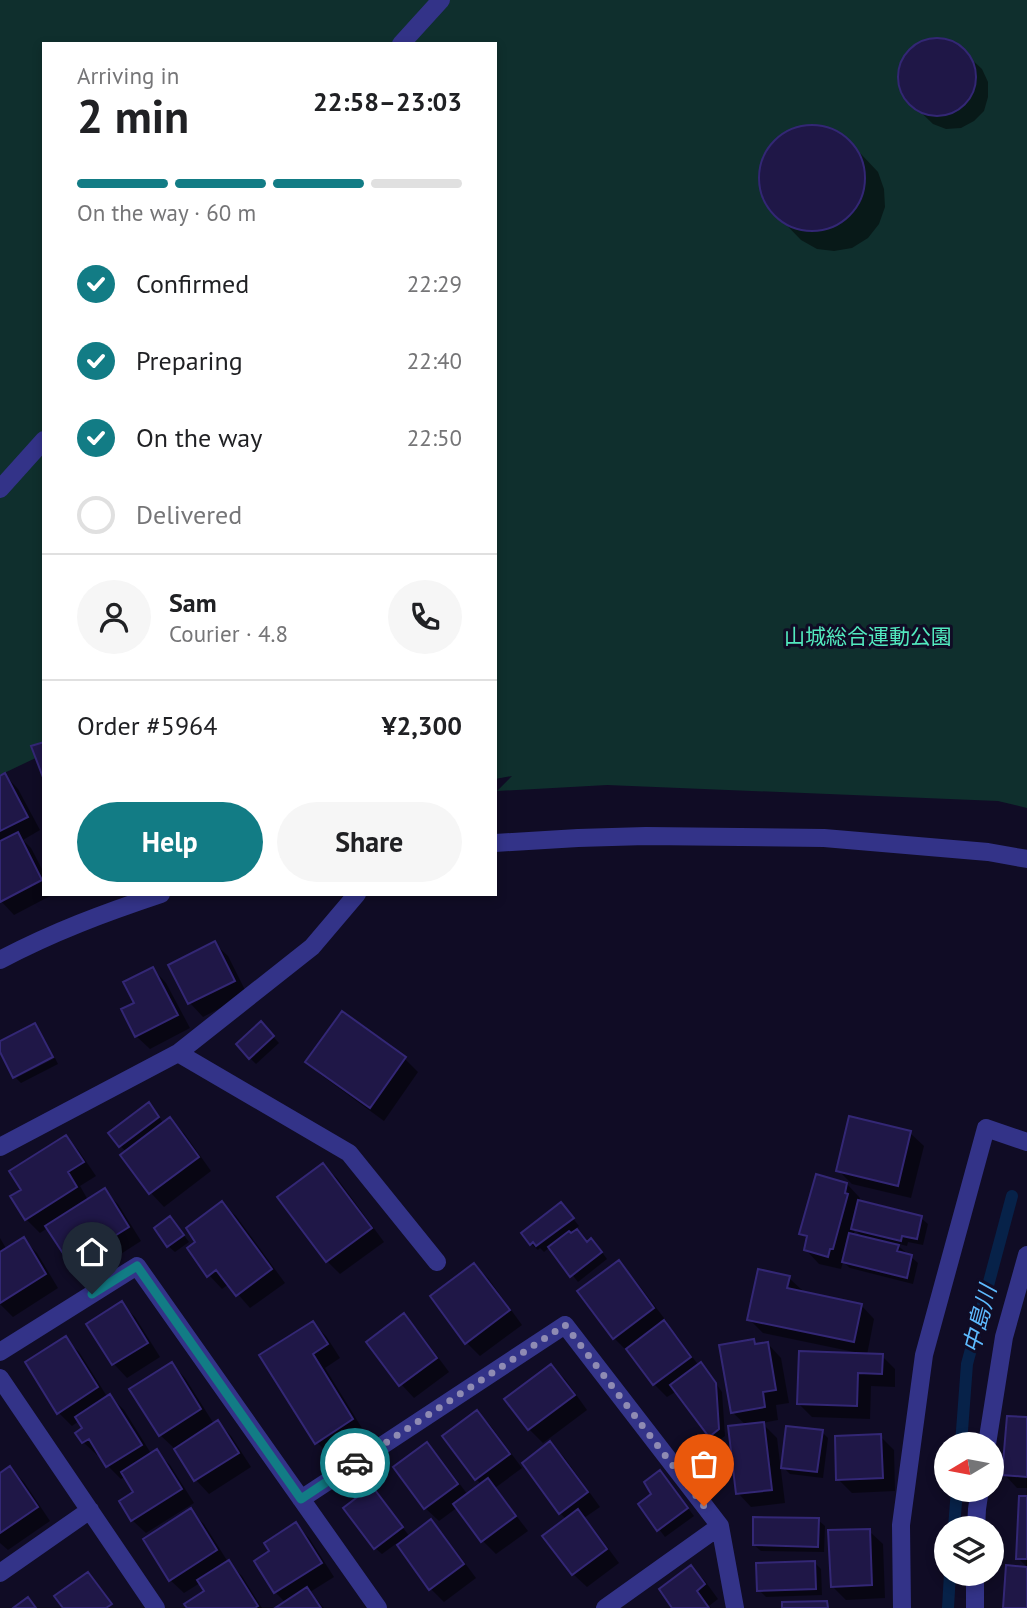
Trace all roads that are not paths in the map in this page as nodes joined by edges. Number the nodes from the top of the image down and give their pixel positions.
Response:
1 (441, 0) edge
2 (403, 42) edge
3 (42, 442) edge
4 (0, 489) edge
5 (497, 843) edge
6 (1027, 859) edge
7 (155, 896) edge
8 (355, 896) edge
9 (0, 960) edge
10 (178, 1053) junction
11 (1027, 1142) edge
12 (0, 1147) edge
13 (1027, 1255) edge
14 (437, 1262) dead end
15 (0, 1352) edge
16 (0, 1378) edge
17 (989, 1432) edge
18 (301, 1499) junction
19 (90, 1510) junction
20 (720, 1526) junction
21 (0, 1573) edge
22 (975, 1586) edge
23 (156, 1608) edge
24 (378, 1608) edge
25 (605, 1608) edge
26 (735, 1608) edge
27 (902, 1608) edge
28 (975, 1608) edge

1 - 2 street
3 - 4 street
5 - 6 street
7 - 9 street
8 - 10 street
10 - 12 street
10 - 14 street
11 - 27 street
13 - 17 street
15 - 18 street
16 - 19 street
18 - 20 street
18 - 24 street
19 - 21 street
19 - 23 street
20 - 25 street
20 - 26 street
22 - 28 street

